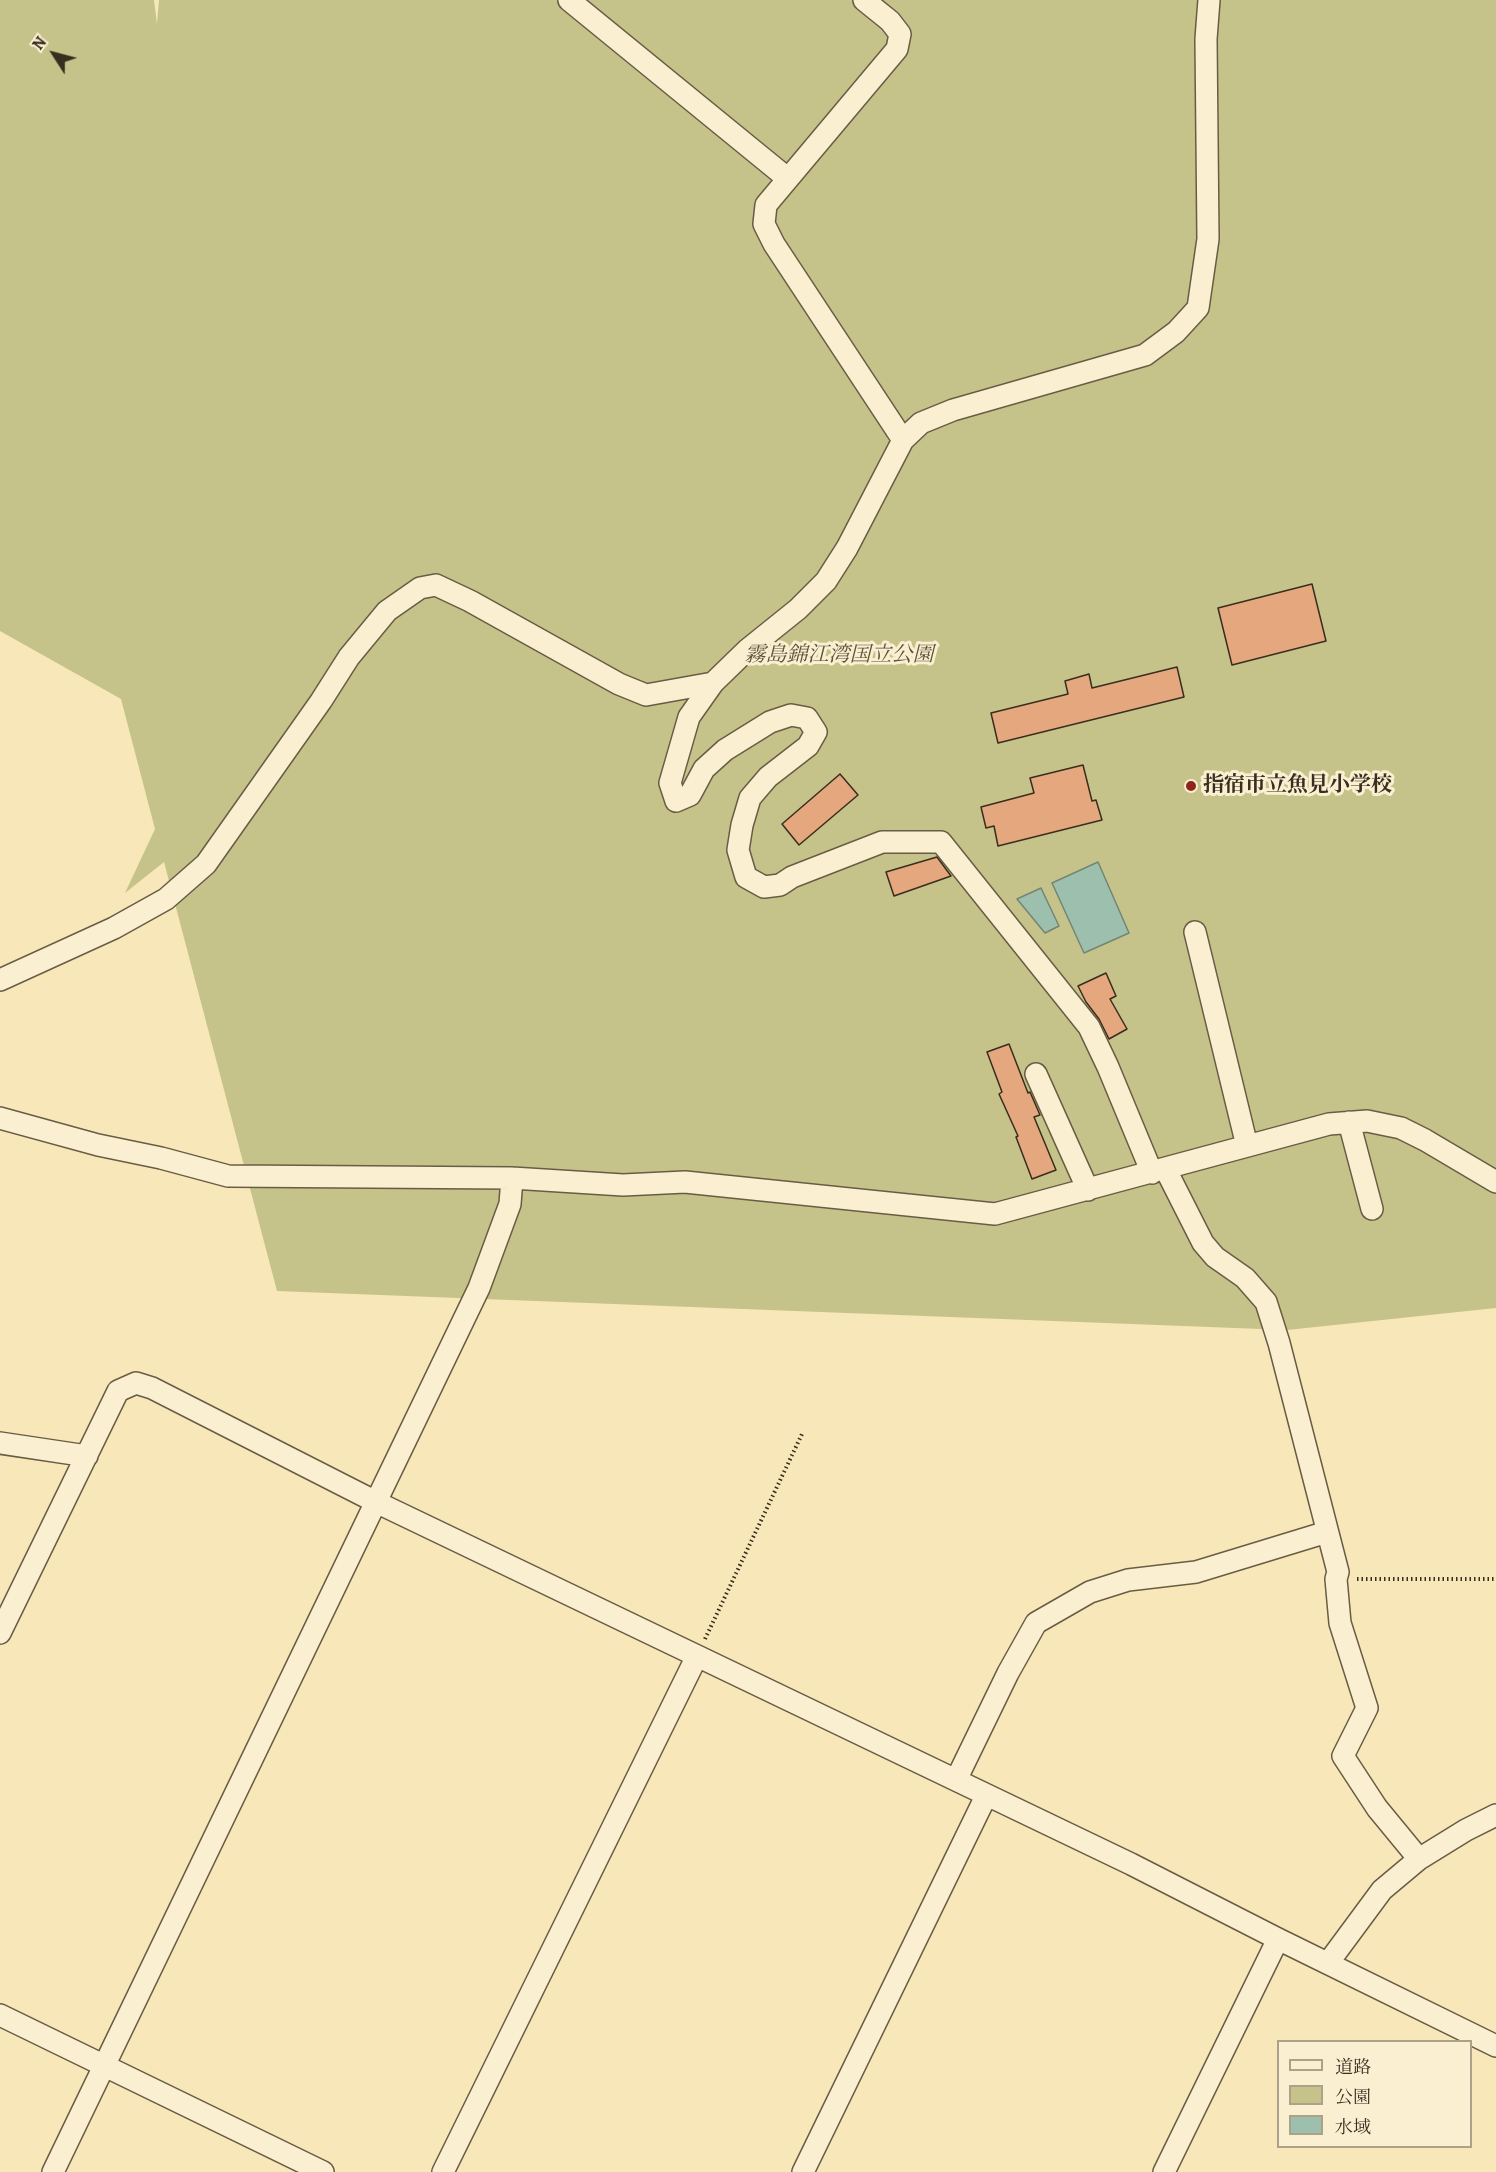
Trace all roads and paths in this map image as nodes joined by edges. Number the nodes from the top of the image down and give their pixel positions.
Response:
1 (569, 0) edge
2 (864, 0) edge
3 (1209, 0) edge
4 (787, 178) junction
5 (903, 440) junction
6 (713, 683) junction
7 (1195, 932) dead end
8 (0, 980) edge
9 (1036, 1074) dead end
10 (0, 1118) edge
11 (1350, 1122) junction
12 (1246, 1146) junction
13 (1159, 1172) junction
14 (512, 1178) junction
15 (1496, 1182) edge
16 (1088, 1190) junction
17 (1372, 1209) dead end
18 (802, 1434) dead end
19 (0, 1443) edge
20 (87, 1456) junction
21 (376, 1502) junction
22 (1327, 1532) junction
23 (1336, 1579) junction
24 (1496, 1579) edge
25 (0, 1633) edge
26 (697, 1656) junction
27 (956, 1780) junction
28 (986, 1796) junction
29 (1496, 1815) edge
30 (1419, 1859) junction
31 (1278, 1939) junction
32 (1328, 1963) junction
33 (0, 2015) edge
34 (1496, 2046) edge
35 (105, 2065) junction
36 (53, 2172) edge
37 (323, 2172) edge
38 (443, 2172) edge
39 (803, 2172) edge
40 (1164, 2172) edge

1 - 4 street
2 - 4 street
3 - 5 street
4 - 5 street
5 - 6 street
6 - 8 street
6 - 13 street
7 - 12 street
9 - 16 street
10 - 14 street
11 - 12 street
11 - 15 street
11 - 17 street
12 - 13 street
13 - 16 street
13 - 22 street
14 - 16 street
14 - 21 street
18 - 26 path
19 - 20 street
20 - 21 street
20 - 25 street
21 - 26 street
21 - 35 street
22 - 23 street
22 - 27 street
23 - 24 path
23 - 30 street
26 - 27 street
26 - 38 street
27 - 28 street
28 - 31 street
28 - 39 street
29 - 30 street
30 - 32 street
31 - 32 street
31 - 40 street
32 - 34 street
33 - 35 street
35 - 36 street
35 - 37 street

